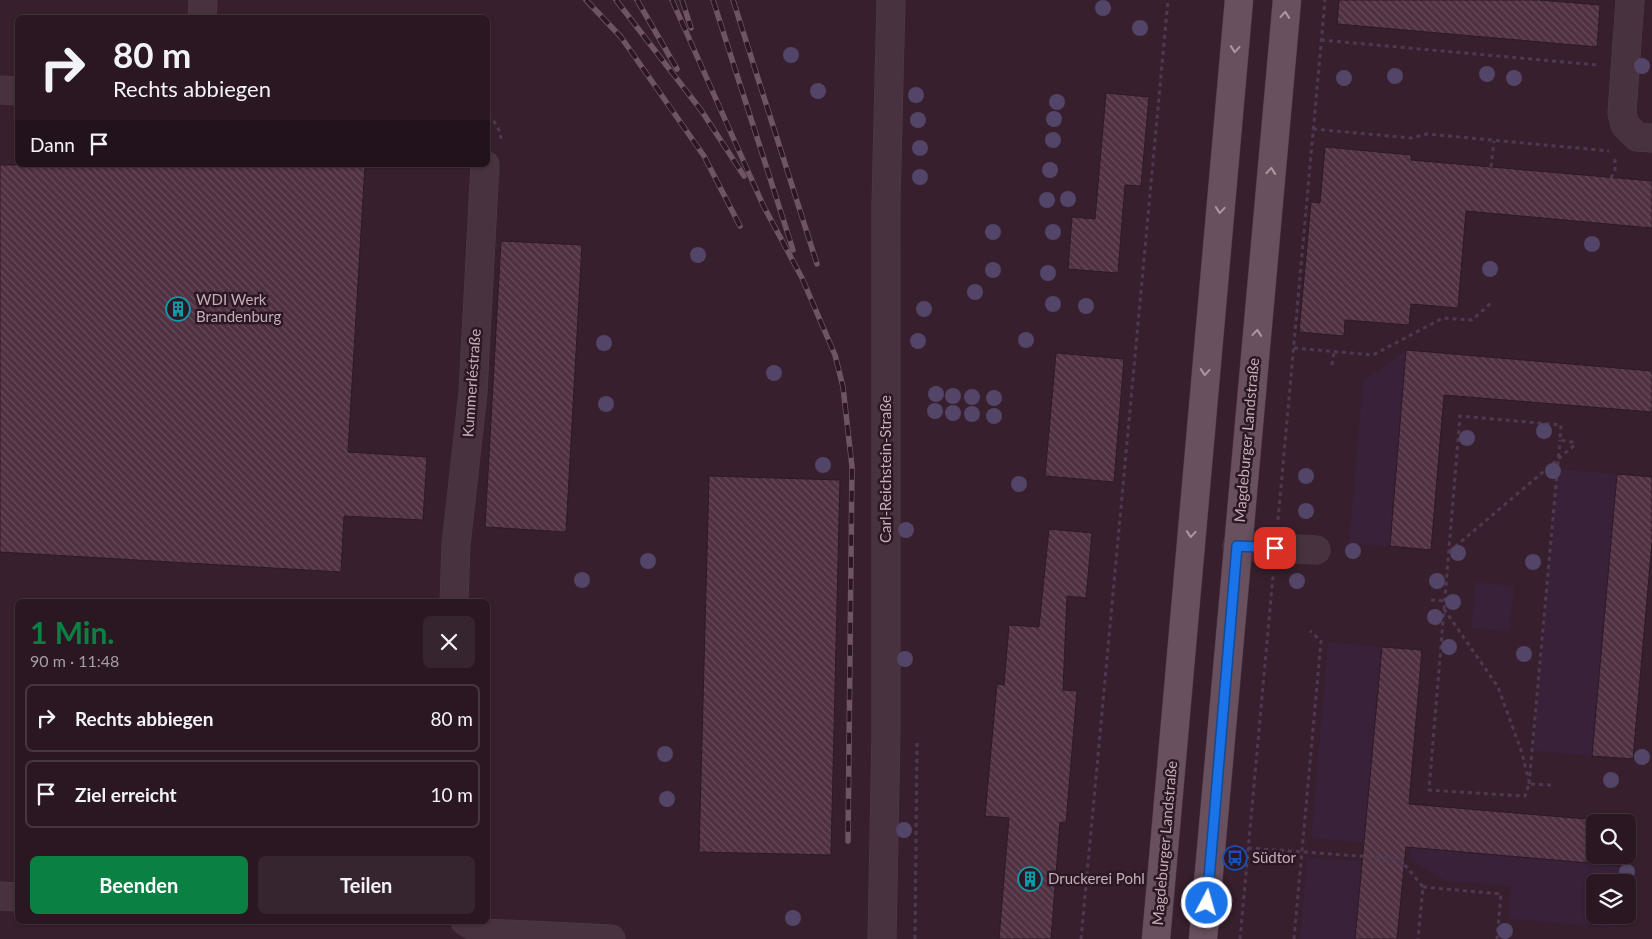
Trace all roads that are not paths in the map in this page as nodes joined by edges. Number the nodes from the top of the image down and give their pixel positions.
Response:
1 (203, 0) edge
2 (891, 0) edge
3 (1239, 0) edge
4 (1287, 0) edge
5 (1630, 0) edge
6 (202, 15) edge
7 (0, 90) edge
8 (15, 92) edge
9 (1652, 138) edge
10 (485, 167) edge
11 (1237, 546) junction
12 (1316, 550) dead end
13 (454, 599) edge
14 (0, 896) edge
15 (15, 897) edge
16 (470, 924) edge
17 (611, 939) edge
18 (882, 939) edge
19 (1156, 939) edge
20 (1203, 939) edge

1 - 6 street
2 - 18 street, Carl-Reichstein-Straße
3 -> 19 main road, Magdeburger Landstraße
11 -> 4 main road, Magdeburger Landstraße
5 - 9 street
7 - 8 street
10 - 13 street, Kummerléstraße
11 - 12 street
11 - 20 main road, Magdeburger Landstraße
14 - 15 street
16 - 17 street

